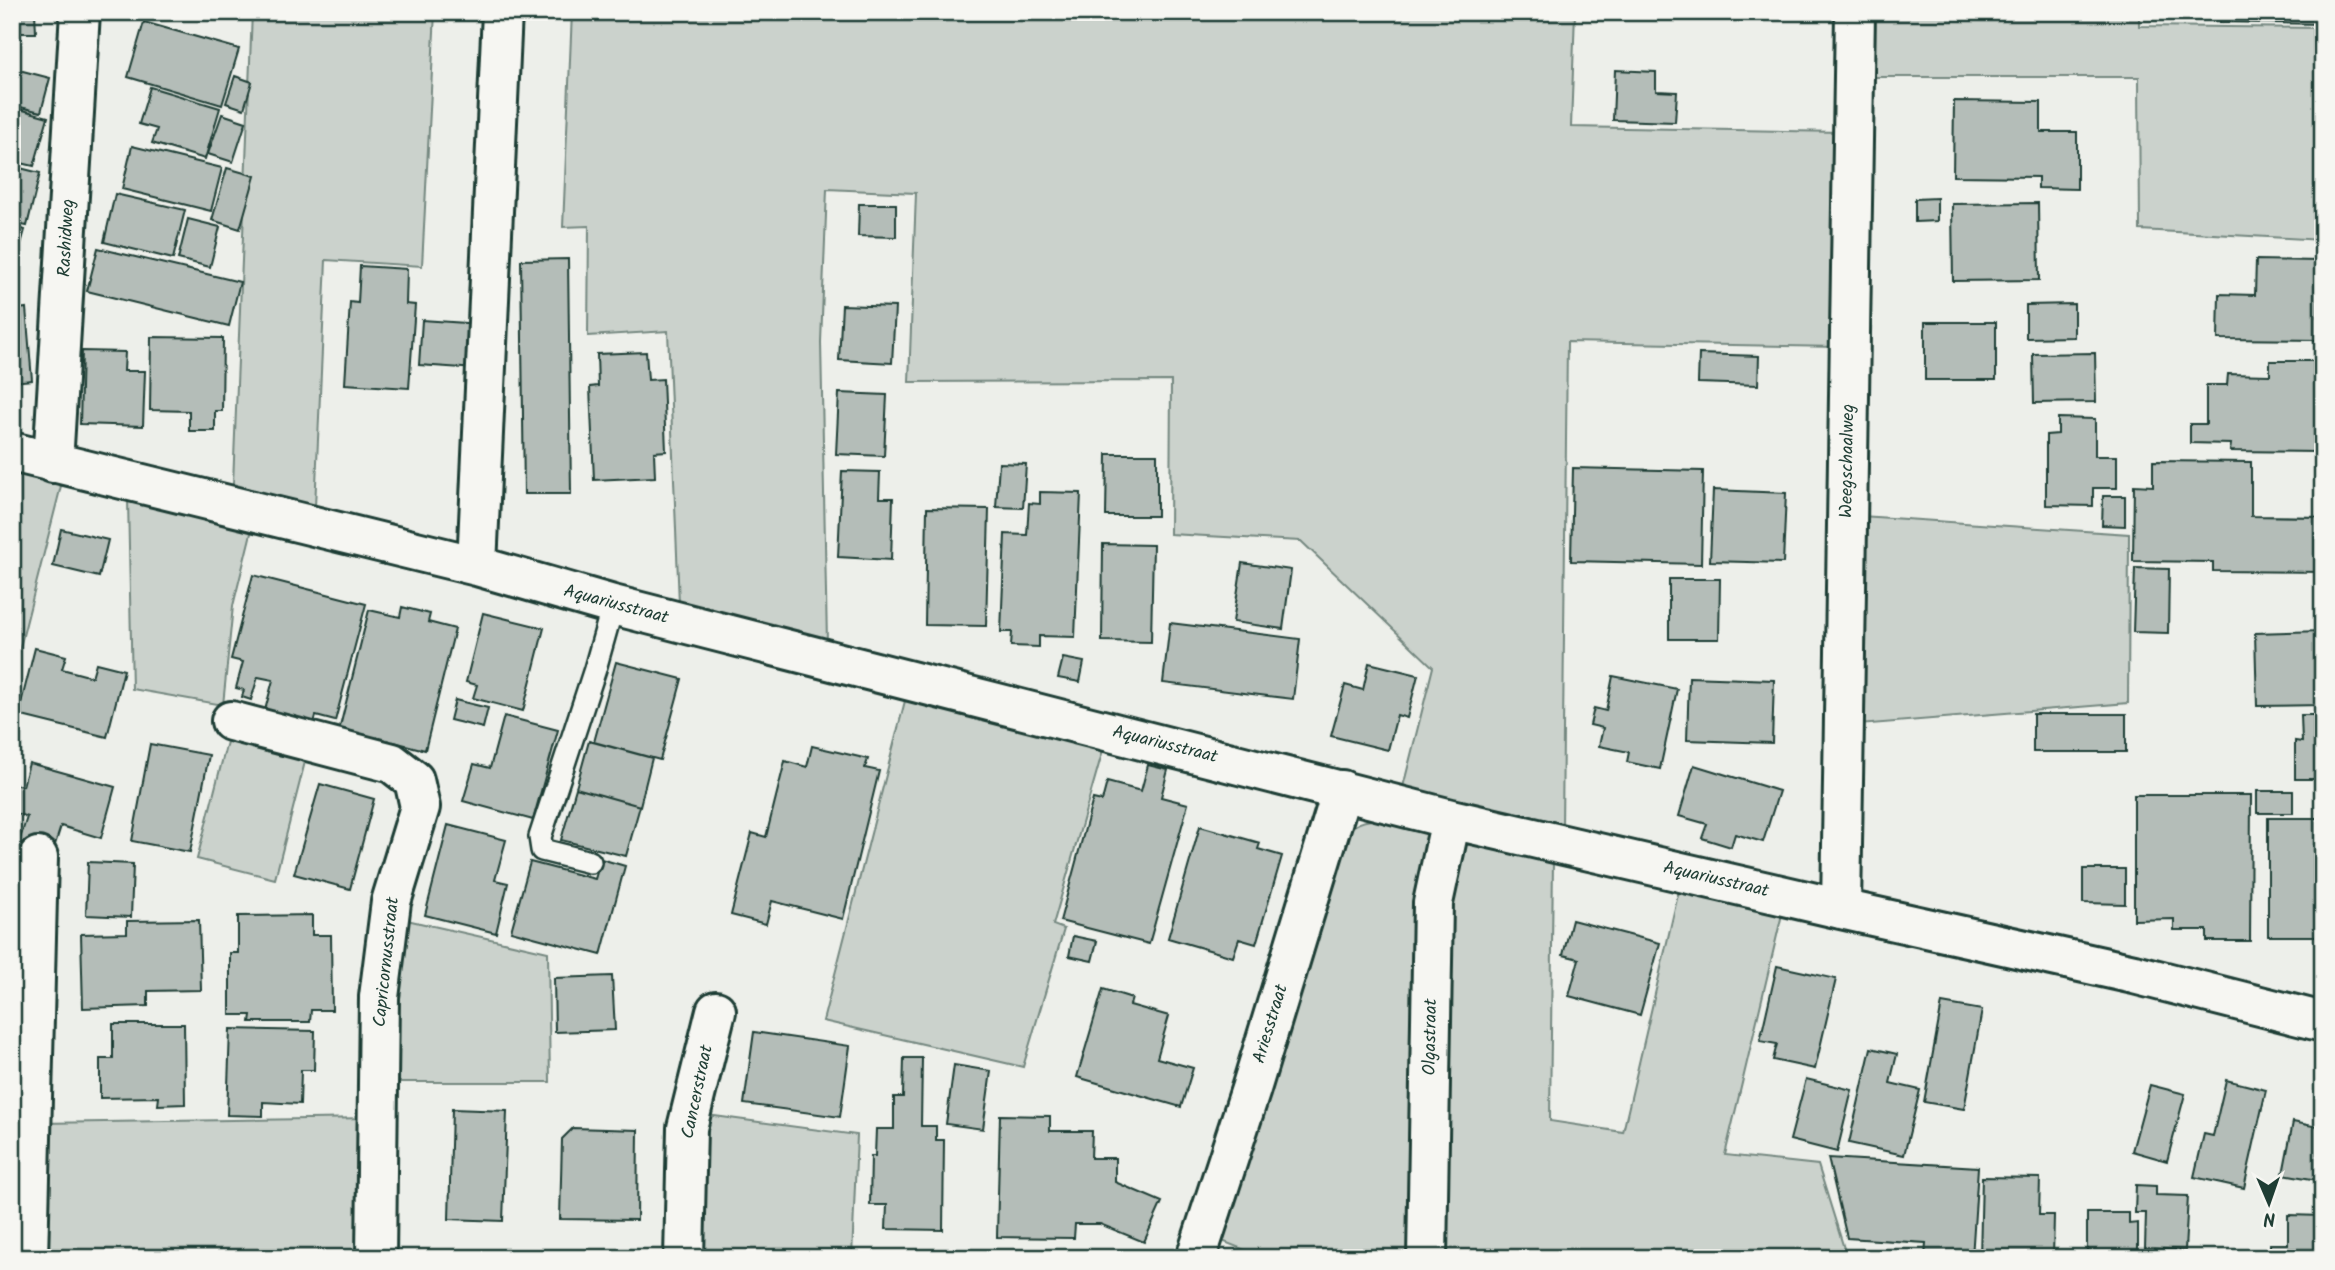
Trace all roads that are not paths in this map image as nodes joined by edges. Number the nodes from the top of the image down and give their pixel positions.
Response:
1 (80, 12) edge
2 (502, 12) edge
3 (1855, 12) edge
4 (12, 452) edge
5 (53, 463) junction
6 (477, 566) junction
7 (613, 605) junction
8 (231, 721) dead end
9 (1342, 790) junction
10 (1451, 819) junction
11 (38, 857) dead end
12 (590, 862) dead end
13 (1841, 909) junction
14 (716, 1011) dead end
15 (2323, 1021) edge
16 (28, 1258) edge
17 (376, 1258) edge
18 (684, 1258) edge
19 (1196, 1258) edge
20 (1427, 1258) edge

1 - 5 street, Rashidweg
2 - 6 street
3 - 13 street, Weegschaalweg
4 - 5 street, Aquariusstraat
5 - 6 street, Aquariusstraat
6 - 7 street, Aquariusstraat
7 - 9 street, Aquariusstraat
7 - 12 lane
8 - 17 street, Capricornusstraat
9 - 10 street, Aquariusstraat
9 - 19 street, Ariesstraat
10 - 13 street, Aquariusstraat
10 - 20 street, Olgastraat
11 - 16 street
13 - 15 street, Aquariusstraat
14 - 18 street, Cancerstraat

